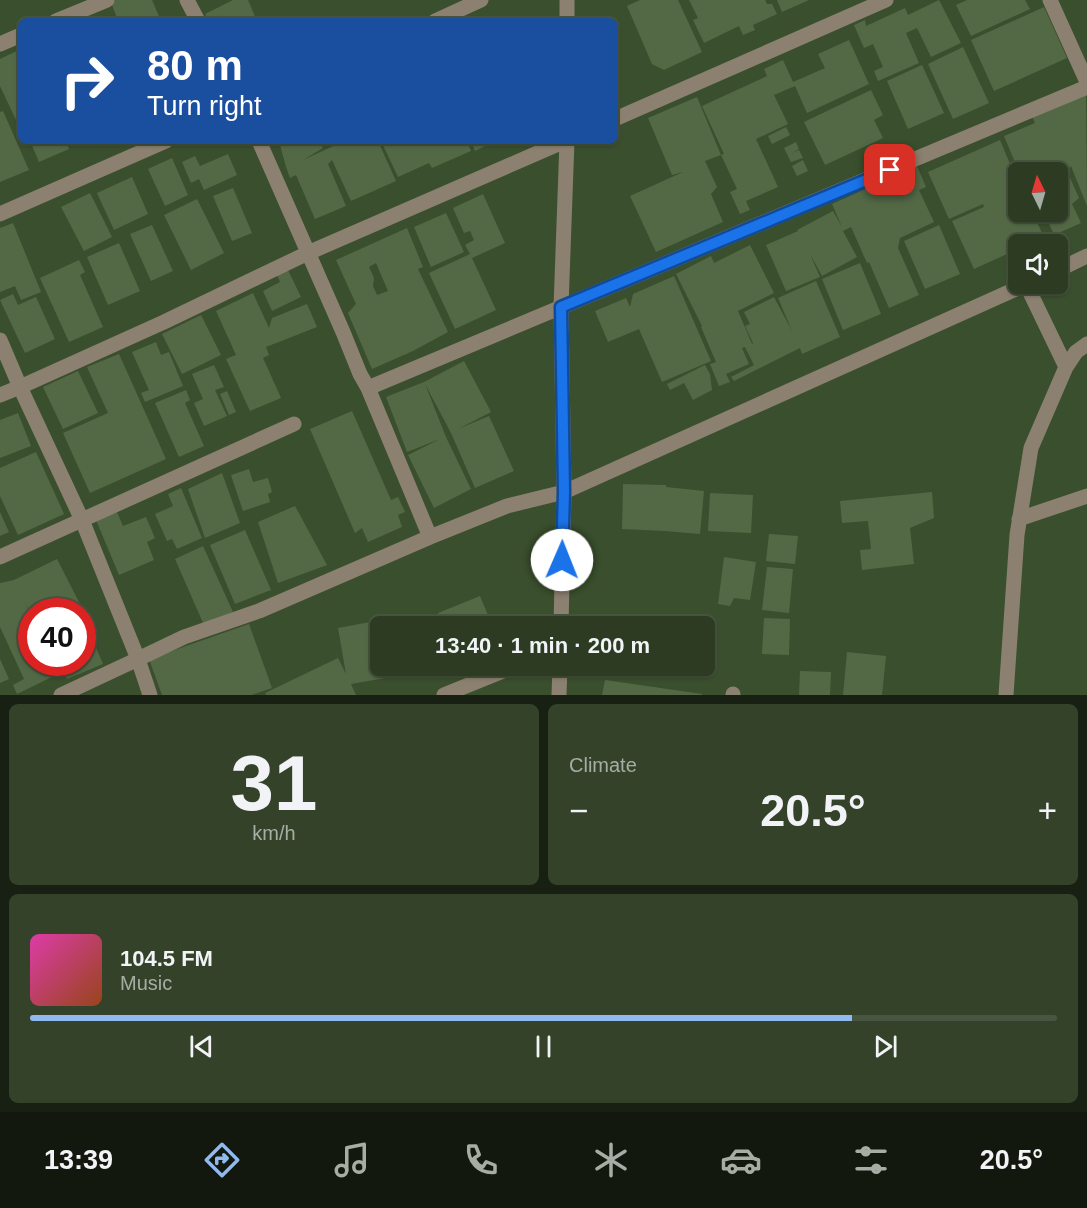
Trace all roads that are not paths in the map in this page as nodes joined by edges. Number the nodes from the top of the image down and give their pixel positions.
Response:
1 (107, 0) edge
2 (187, 0) edge
3 (482, 0) edge
4 (567, 0) edge
5 (885, 0) edge
6 (1050, 0) edge
7 (63, 18) edge
8 (196, 18) edge
9 (442, 18) edge
10 (567, 18) edge
11 (18, 36) edge
12 (0, 44) edge
13 (1087, 82) edge
14 (1087, 87) edge
15 (618, 118) edge
16 (159, 144) edge
17 (259, 144) edge
18 (559, 144) edge
19 (566, 144) edge
20 (0, 214) edge
21 (308, 253) junction
22 (1087, 256) edge
23 (1068, 265) edge
24 (1008, 292) edge
25 (1031, 294) edge
26 (561, 307) junction
27 (0, 340) edge
28 (1087, 344) edge
29 (1066, 367) junction
30 (20, 387) junction
31 (368, 388) junction
32 (0, 395) edge
33 (294, 424) dead end
34 (564, 492) junction
35 (1087, 496) edge
36 (1019, 519) junction
37 (82, 520) junction
38 (430, 537) junction
39 (0, 557) edge
40 (561, 616) edge
41 (138, 659) junction
42 (491, 676) edge
43 (560, 676) edge
44 (61, 695) edge
45 (150, 695) edge
46 (444, 695) edge
47 (559, 695) edge
48 (1006, 695) edge

1 - 7 street
2 - 8 street
3 - 9 street
4 - 10 street
5 - 15 street
6 - 13 street
11 - 12 street
14 - 26 street
16 - 20 street
17 - 21 street
18 - 21 street
19 - 26 street
21 - 30 street
21 - 31 street
22 - 23 street
24 - 34 street
25 - 29 street
26 - 31 street
26 - 34 street
27 - 30 street
28 - 29 street
29 - 36 street
30 - 32 street
30 - 37 street
31 - 38 street
33 - 37 street
34 - 38 street
34 - 40 street
35 - 36 street
36 - 48 street
37 - 39 street
37 - 41 street
38 - 41 street
41 - 44 street
41 - 45 street
42 - 46 street
43 - 47 street

